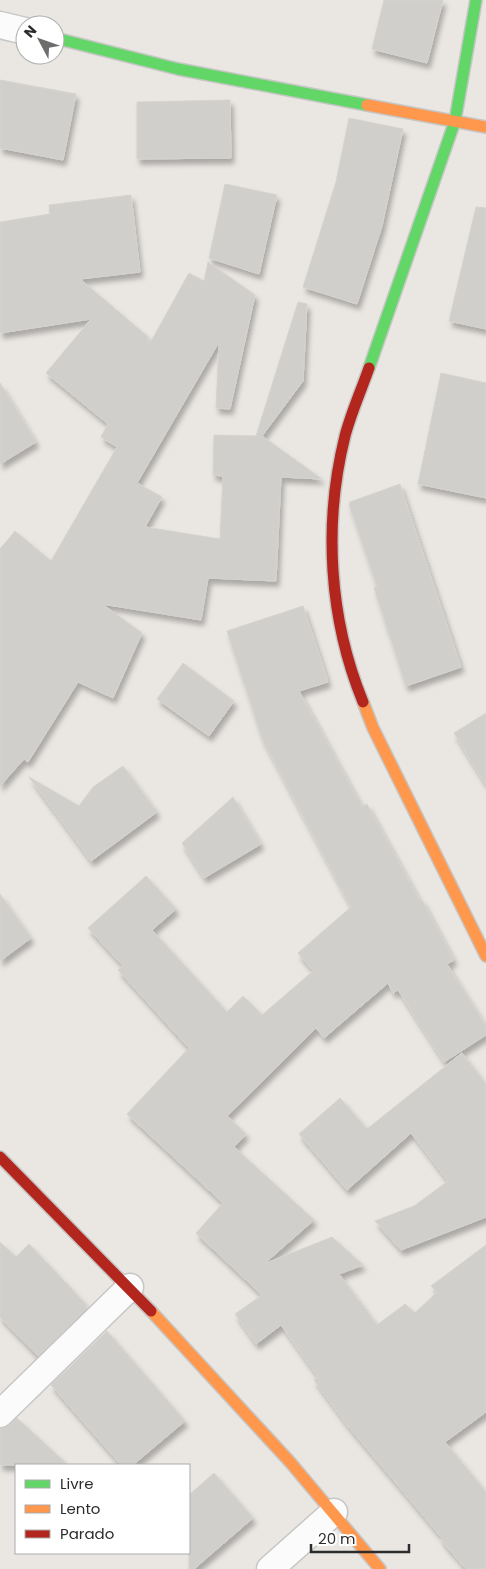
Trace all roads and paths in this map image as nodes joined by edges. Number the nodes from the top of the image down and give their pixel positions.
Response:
1 (476, 0) edge
2 (0, 25) edge
3 (15, 29) edge
4 (65, 41) edge
5 (455, 121) junction
6 (486, 127) edge
7 (486, 956) edge
8 (0, 1157) edge
9 (130, 1287) junction
10 (0, 1414) edge
11 (334, 1512) junction
12 (270, 1569) edge
13 (380, 1569) edge

1 - 5 street
2 - 3 street
4 - 5 street
5 - 6 street
5 - 7 street
8 - 9 street
9 - 10 street
9 - 11 street
11 - 12 street
11 - 13 street

